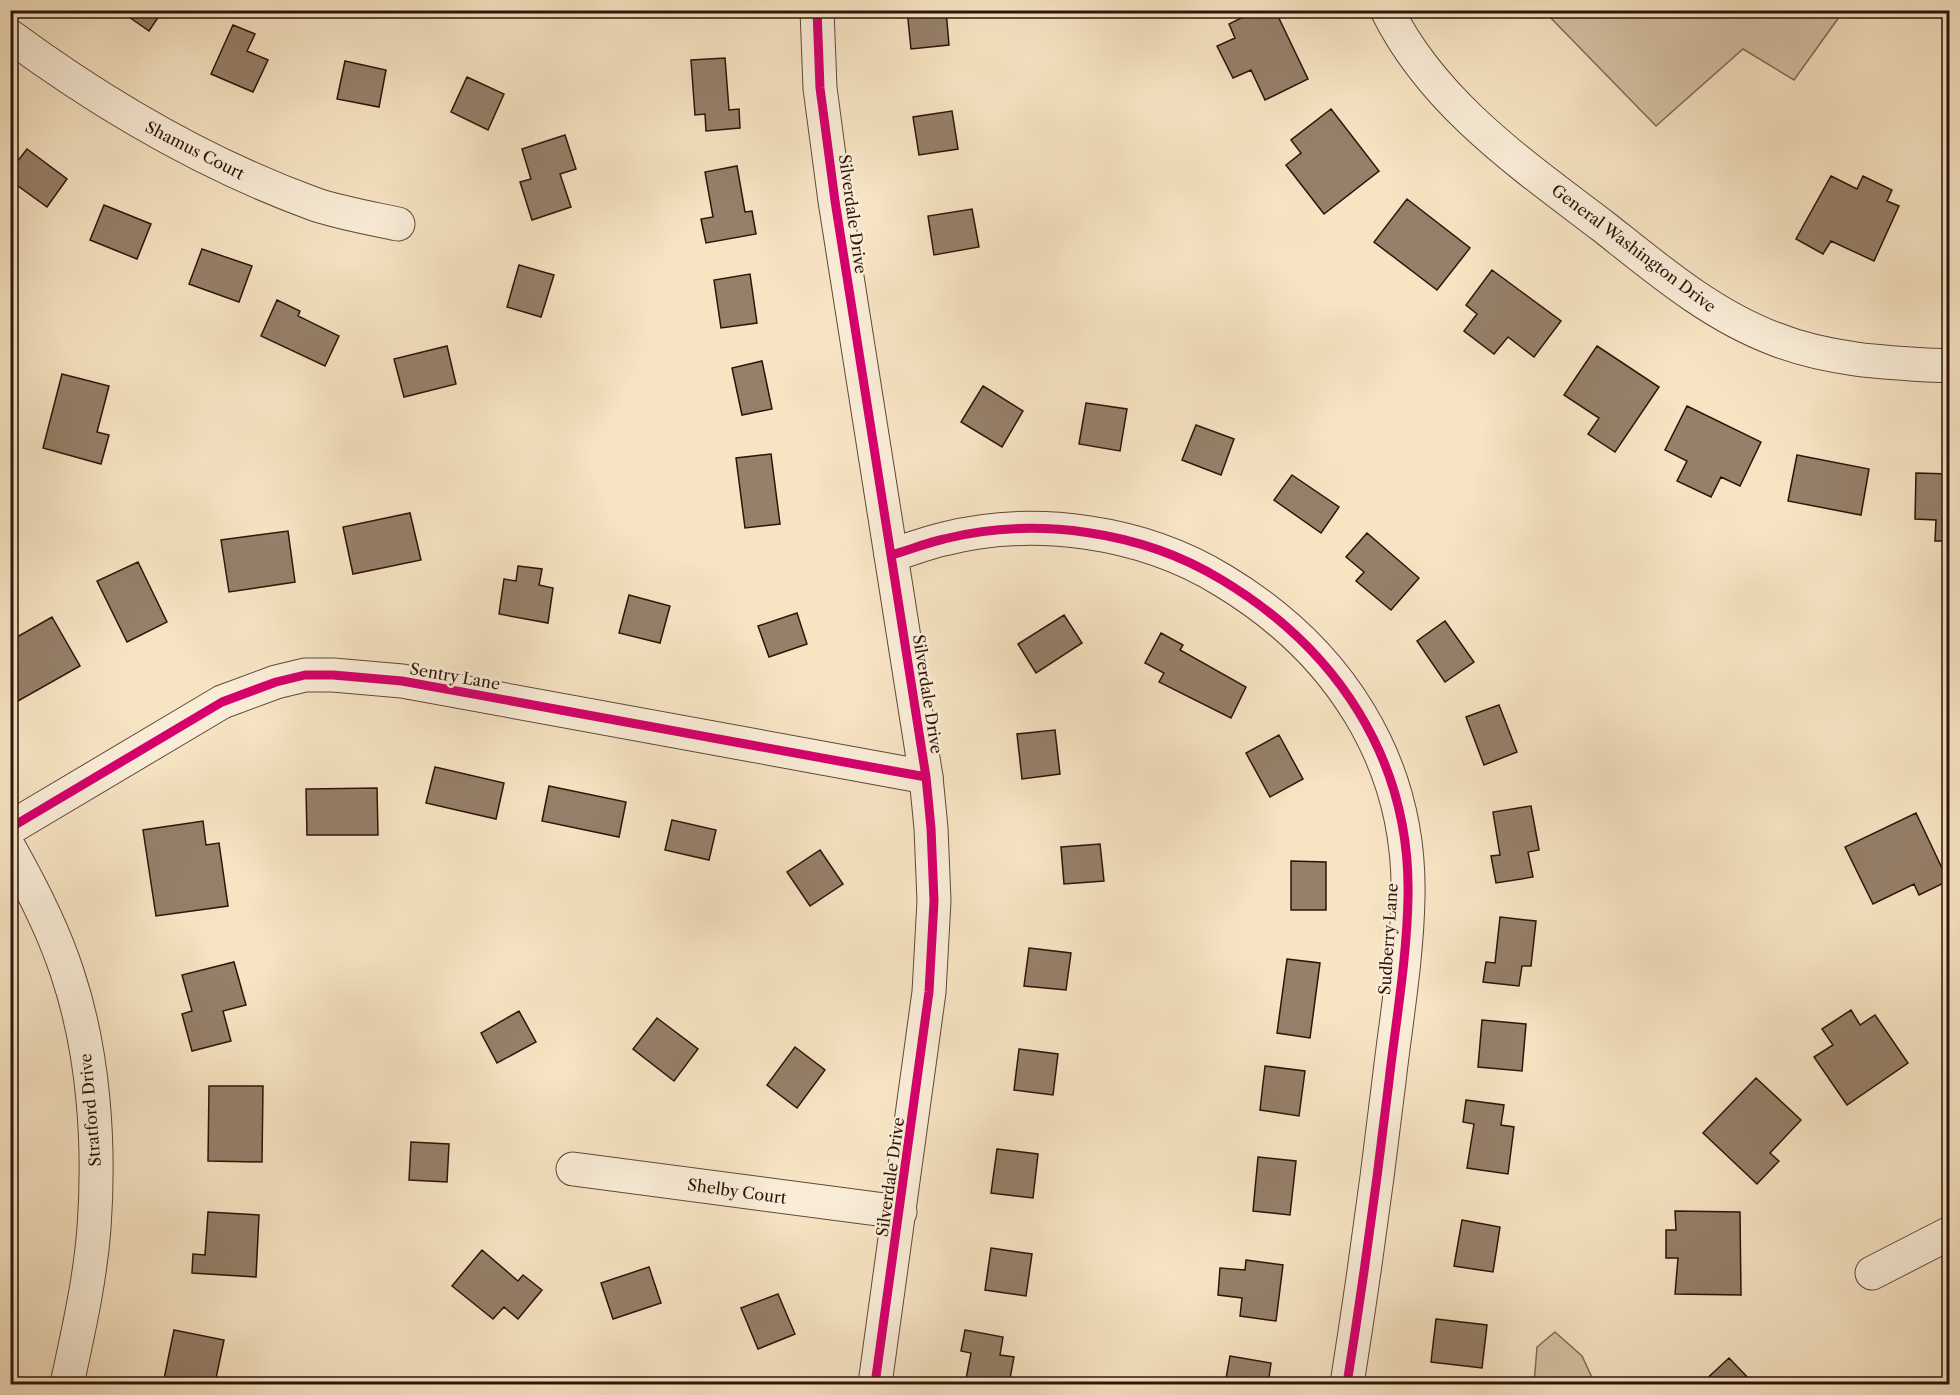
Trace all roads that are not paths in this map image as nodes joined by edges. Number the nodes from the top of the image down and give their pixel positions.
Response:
1 (817, 10) edge
2 (1387, 10) edge
3 (10, 36) edge
4 (398, 224) dead end
5 (1950, 366) edge
6 (891, 555) junction
7 (926, 777) junction
8 (10, 828) edge
9 (10, 849) edge
10 (573, 1169) dead end
11 (900, 1212) junction
12 (1950, 1233) edge
13 (1872, 1273) dead end
14 (67, 1384) edge
15 (875, 1384) edge
16 (1347, 1384) edge

1 - 6 street, Silverdale Drive
2 - 5 street, General Washington Drive
3 - 4 street, Shamus Court
6 - 7 street, Silverdale Drive
6 - 16 street, Sudberry Lane
7 - 8 street, Sentry Lane
7 - 11 street, Silverdale Drive
9 - 14 street, Stratford Drive
10 - 11 street, Shelby Court
11 - 15 street, Silverdale Drive
12 - 13 street

